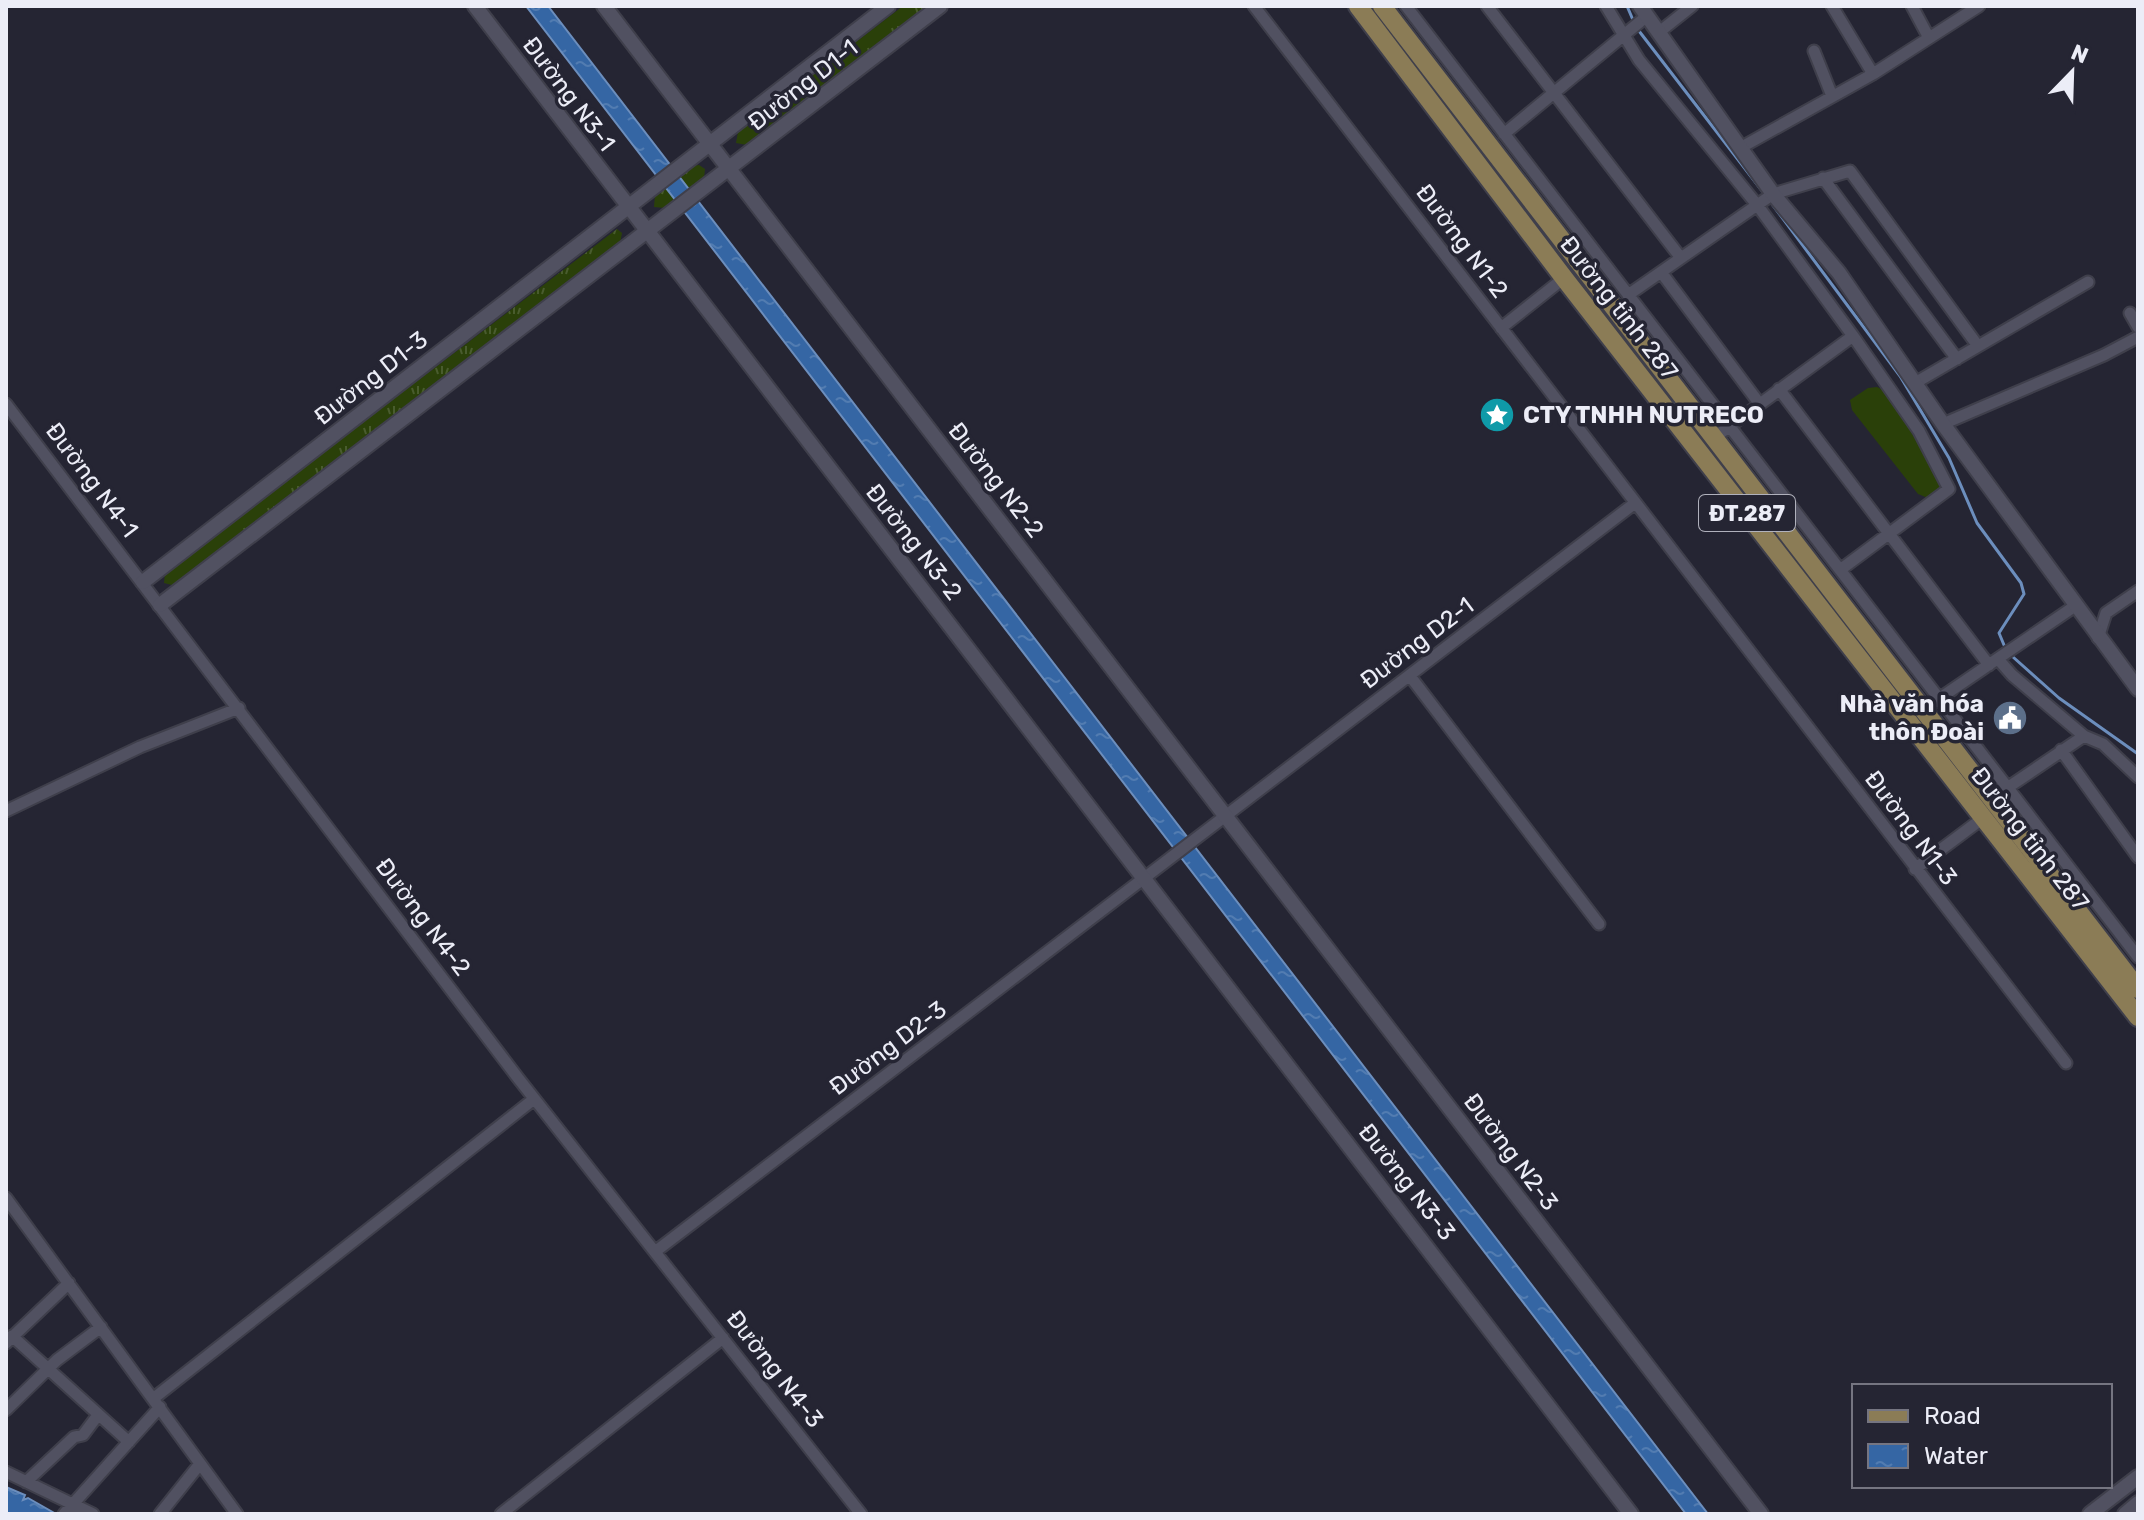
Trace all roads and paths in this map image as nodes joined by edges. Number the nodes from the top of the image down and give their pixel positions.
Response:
1 (475, 6) edge
2 (604, 6) edge
3 (888, 6) edge
4 (940, 6) edge
5 (1254, 6) edge
6 (1358, 6) edge
7 (1382, 6) edge
8 (1406, 6) edge
9 (1606, 6) edge
10 (1692, 6) edge
11 (1832, 6) edge
12 (1912, 6) edge
13 (1979, 6) edge
14 (1492, 7) edge
15 (1644, 11) edge
16 (1658, 33) junction
17 (1624, 37) junction
18 (1929, 38) junction
19 (1814, 51) dead end
20 (1873, 74) junction
21 (1555, 94) junction
22 (1832, 96) junction
23 (1504, 134) junction
24 (710, 143) junction
25 (1740, 148) junction
26 (730, 169) junction
27 (1823, 178) junction
28 (1773, 194) junction
29 (1758, 206) junction
30 (627, 208) junction
31 (646, 233) junction
32 (1681, 258) junction
33 (1661, 272) junction
34 (1564, 278) junction
35 (2088, 282) dead end
36 (1620, 300) junction
37 (2130, 313) dead end
38 (1595, 317) junction
39 (2138, 327) edge
40 (1501, 328) junction
41 (1853, 336) junction
42 (2138, 337) edge
43 (1978, 346) junction
44 (1957, 359) junction
45 (1915, 383) junction
46 (1779, 389) junction
47 (1759, 403) junction
48 (6, 404) edge
49 (1943, 424) junction
50 (1722, 431) junction
51 (1635, 503) junction
52 (1891, 534) junction
53 (1840, 570) junction
54 (143, 582) junction
55 (2138, 591) edge
56 (160, 605) junction
57 (2075, 606) junction
58 (2098, 638) junction
59 (1994, 662) junction
60 (1410, 676) junction
61 (2138, 689) edge
62 (1932, 704) junction
63 (239, 708) junction
64 (2084, 736) junction
65 (2061, 750) junction
66 (2138, 777) edge
67 (2007, 788) junction
68 (6, 811) edge
69 (1226, 817) junction
70 (1983, 818) junction
71 (2138, 857) edge
72 (1915, 869) junction
73 (1145, 879) junction
74 (1599, 924) dead end
75 (2138, 957) edge
76 (2138, 989) edge
77 (2138, 1017) edge
78 (2066, 1063) dead end
79 (534, 1099) junction
80 (6, 1198) edge
81 (656, 1251) junction
82 (69, 1283) junction
83 (101, 1327) junction
84 (723, 1338) junction
85 (9, 1339) edge
86 (48, 1369) junction
87 (157, 1403) junction
88 (6, 1410) edge
89 (98, 1415) junction
90 (129, 1442) junction
91 (199, 1465) junction
92 (6, 1472) edge
93 (2138, 1477) edge
94 (26, 1482) junction
95 (72, 1501) junction
96 (2138, 1503) edge
97 (229, 1504) junction
98 (64, 1514) edge
99 (93, 1514) edge
100 (160, 1514) edge
101 (220, 1514) edge
102 (237, 1514) edge
103 (501, 1514) edge
104 (861, 1514) edge
105 (1631, 1514) edge
106 (1761, 1514) edge
107 (2090, 1514) edge
108 (2125, 1514) edge

1 - 30 street, Đường N3-1
2 - 24 street, Đường N2-2
3 - 24 street, Đường D1-1
4 - 26 street, Đường D1-1
5 - 40 street, Đường N1-2
6 - 34 main road, Đường tỉnh 287 / ĐT.287
7 - 36 main road, Đường tỉnh 287 / ĐT.287
8 - 23 street
9 - 17 street
10 - 16 street
11 - 20 street
12 - 18 street
13 - 18 street
14 - 21 street
15 - 16 street
15 - 17 street
16 - 25 street
17 - 21 street
17 - 29 street
18 - 20 street
19 - 22 street
20 - 22 street
21 - 23 street
21 - 32 street
22 - 25 street
23 - 36 street
24 - 26 street, Đường N2-2
24 - 30 street, Đường D1-1
25 - 28 street
26 - 31 street, Đường D1-1
26 - 69 street, Đường N2-2
27 - 28 street
27 - 43 street
27 - 44 street
28 - 29 street
28 - 45 street
29 - 32 street
29 - 41 street
30 - 31 street, Đường N3-1
30 - 54 street, Đường D1-3
31 - 56 street
31 - 73 street, Đường N3-2
32 - 33 street
33 - 36 street
33 - 47 street
34 - 38 main road, Đường tỉnh 287 / ĐT.287
34 - 40 street
35 - 43 street
36 - 38 main road
36 - 50 main road, Đường tỉnh 287 / ĐT.287
37 - 39 street
38 - 70 main road, Đường tỉnh 287 / ĐT.287
40 - 51 street, Đường N1-2
41 - 46 street
41 - 52 street
42 - 49 street
43 - 44 street
44 - 45 street
45 - 49 street
46 - 47 street
46 - 52 street
47 - 50 street
48 - 54 street, Đường N4-1
49 - 57 street
50 - 53 street
50 - 62 main road, Đường tỉnh 287 / ĐT.287
51 - 60 street, Đường D2-1
51 - 72 street, Đường N1-3
52 - 53 street
52 - 59 street
53 - 62 street
54 - 56 street, Đường N4-1
55 - 58 street
56 - 63 street, Đường N4-2
57 - 58 street
57 - 59 street
58 - 61 street
59 - 62 street
59 - 64 street
60 - 69 street, Đường D2-1
60 - 74 street
62 - 67 street
62 - 76 main road, Đường tỉnh 287 / ĐT.287
63 - 68 street
63 - 79 street, Đường N4-2
64 - 65 street
64 - 66 street
65 - 67 street
65 - 71 street
67 - 75 street
69 - 73 street, Đường D2-1
69 - 106 street, Đường N2-3
70 - 72 street
70 - 77 main road, Đường tỉnh 287 / ĐT.287
72 - 78 street, Đường N1-3
73 - 81 street, Đường D2-3
73 - 105 street, Đường N3-3
79 - 81 street, Đường N4-2
79 - 87 street
80 - 82 street
81 - 84 street, Đường N4-3
82 - 83 street
82 - 85 street
83 - 86 street
83 - 87 street
84 - 103 street
84 - 104 street, Đường N4-3
85 - 86 street
86 - 88 street
86 - 89 street
87 - 90 street
87 - 91 street
89 - 90 street
89 - 94 street
90 - 95 street
91 - 97 street
91 - 100 street
92 - 94 street
93 - 107 street
94 - 95 street
95 - 98 street
95 - 99 street
96 - 108 street
97 - 101 street
97 - 102 street

